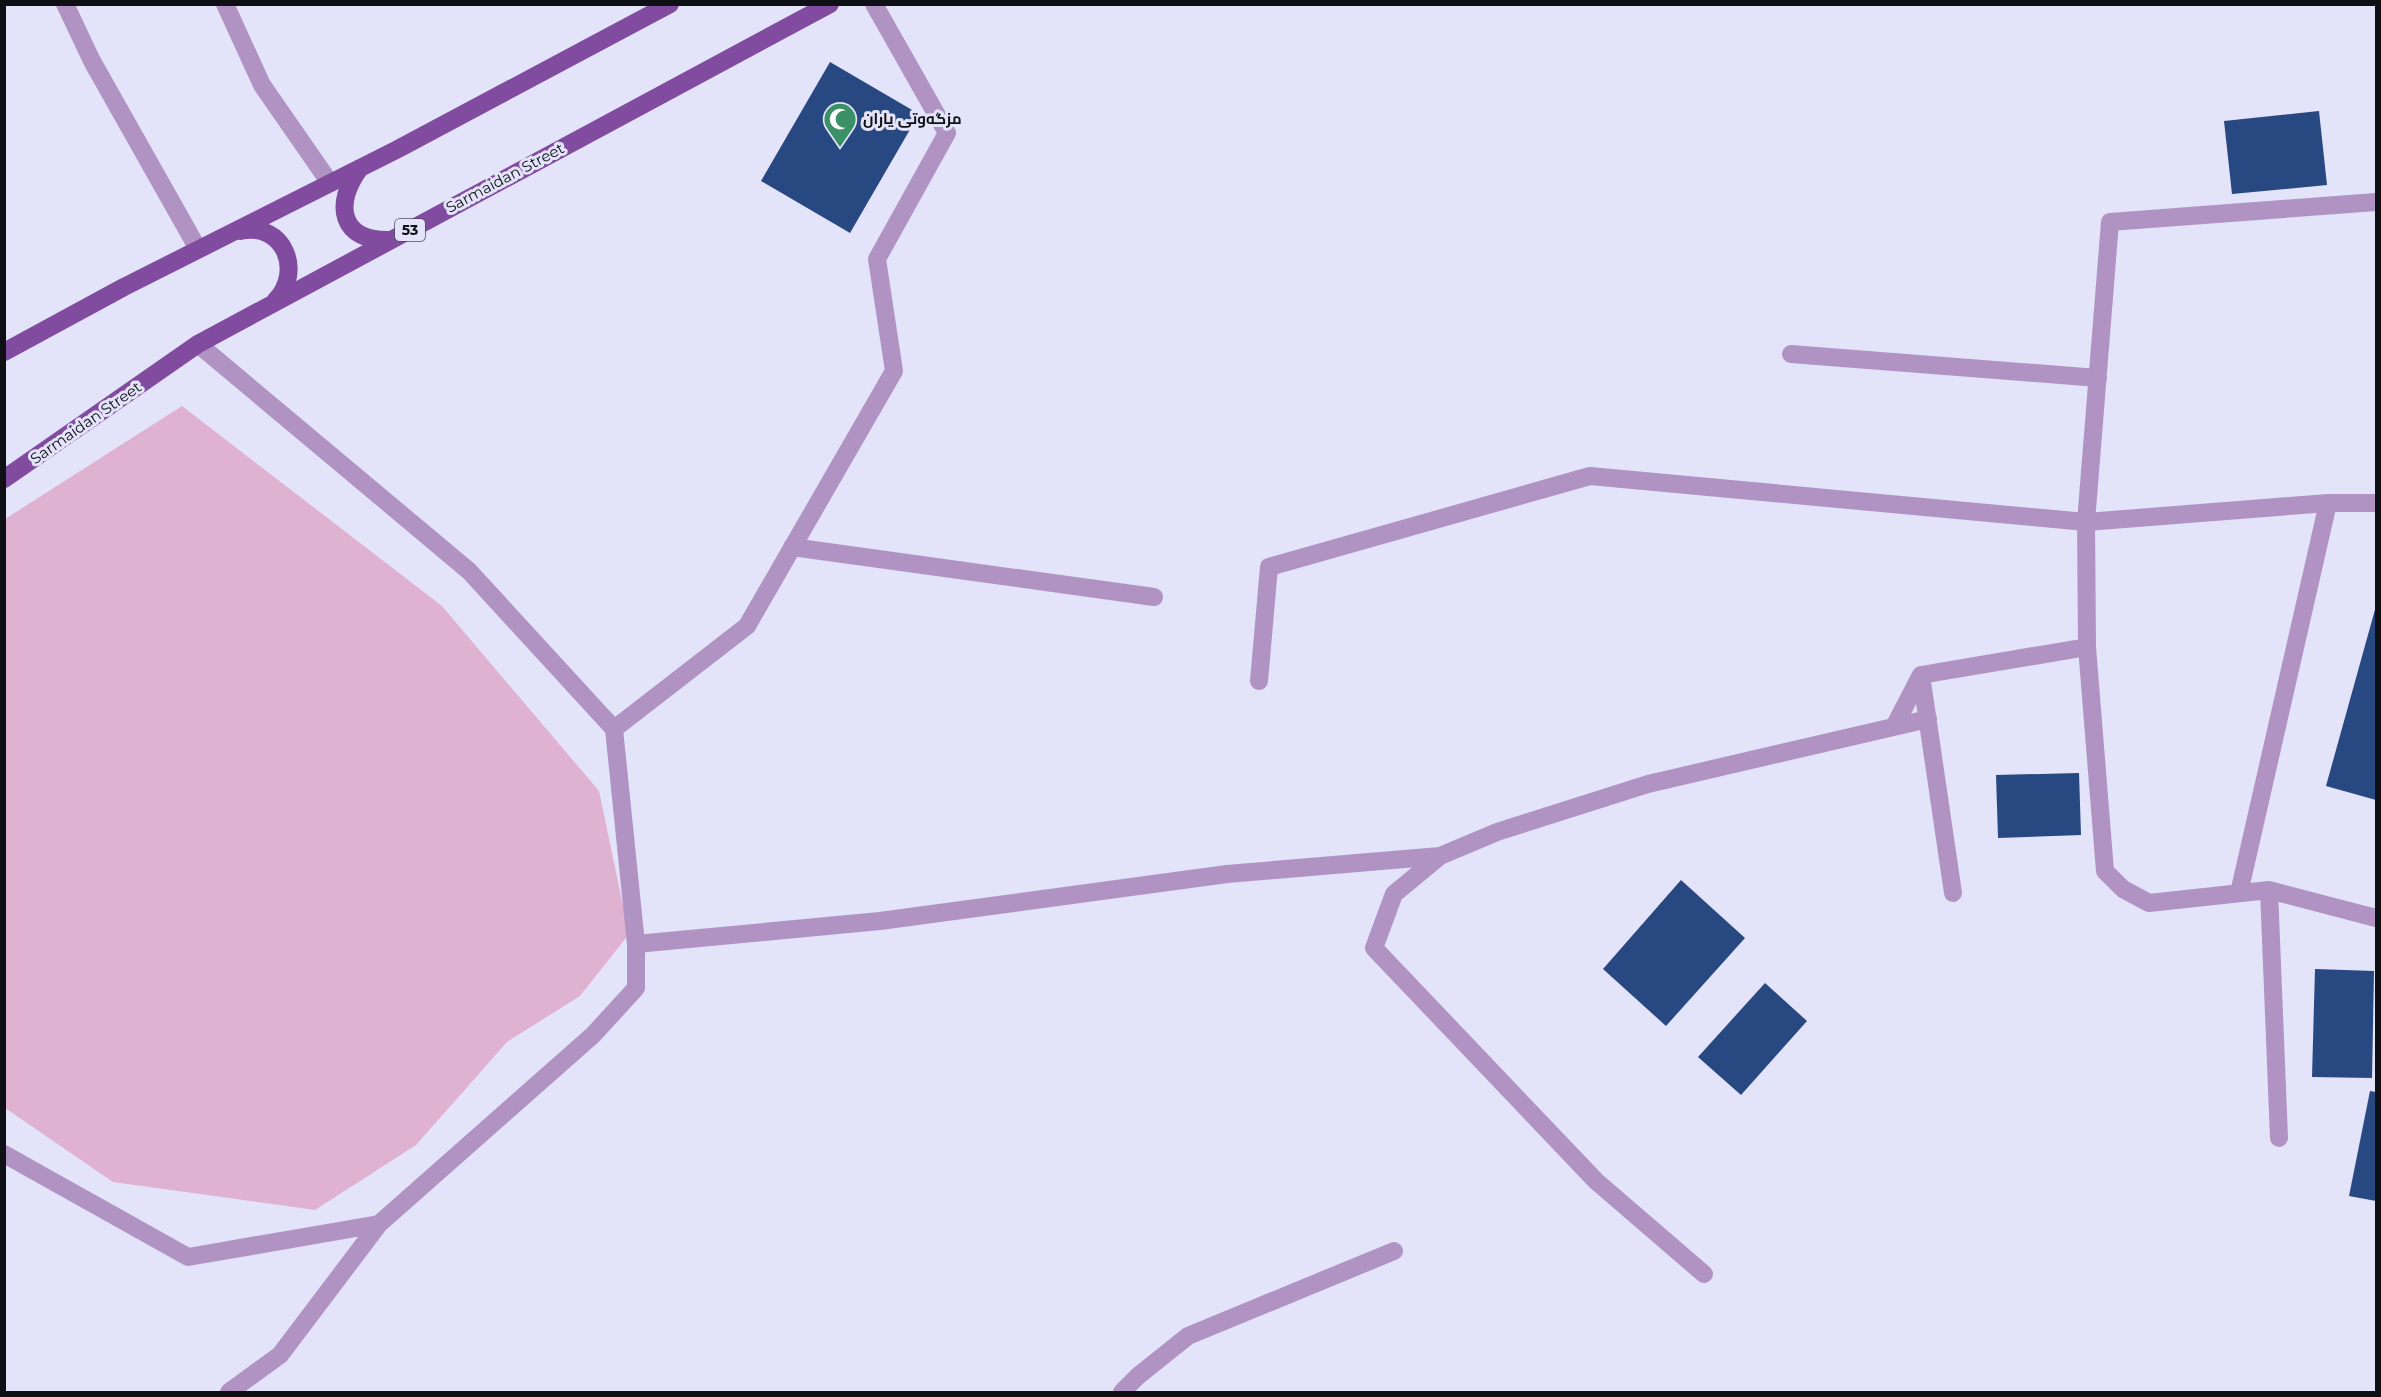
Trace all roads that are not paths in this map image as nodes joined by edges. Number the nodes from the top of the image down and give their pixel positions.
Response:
1 (65, 4) edge
2 (225, 4) edge
3 (670, 4) edge
4 (830, 4) edge
5 (874, 4) edge
6 (360, 168) junction
7 (330, 183) junction
8 (2376, 202) edge
9 (234, 232) junction
10 (391, 240) junction
11 (198, 249) junction
12 (271, 305) junction
13 (198, 344) junction
14 (4, 352) edge
15 (1791, 354) dead end
16 (2098, 378) junction
17 (4, 479) edge
18 (2376, 503) edge
19 (2328, 504) junction
20 (2086, 522) junction
21 (792, 547) junction
22 (1154, 597) dead end
23 (2087, 647) junction
24 (1921, 675) junction
25 (1259, 681) dead end
26 (1929, 719) junction
27 (1894, 727) junction
28 (614, 729) junction
29 (1440, 856) junction
30 (2269, 890) junction
31 (1953, 893) dead end
32 (2239, 893) junction
33 (2376, 918) edge
34 (636, 944) junction
35 (2279, 1138) dead end
36 (4, 1154) edge
37 (379, 1224) junction
38 (1394, 1251) dead end
39 (1704, 1274) dead end
40 (229, 1392) edge
41 (1122, 1392) edge

1 - 11 street
2 - 7 street
3 - 6 main road
4 - 10 main road, Sarmaidan Street / 53
5 - 21 street
6 - 7 main road
6 - 10 main road
7 - 9 main road
8 - 16 street
9 - 11 main road
9 - 12 main road
10 - 12 main road, Sarmaidan Street / 53
11 - 14 main road
12 - 13 main road, Sarmaidan Street / 53
13 - 17 main road, Sarmaidan Street / 53
13 - 28 street
15 - 16 street
16 - 20 street
18 - 19 street
19 - 20 street
19 - 32 street
20 - 23 street
20 - 25 street
21 - 22 street
21 - 28 street
23 - 24 street
23 - 32 street
24 - 26 street
24 - 27 street
26 - 27 street
26 - 31 street
27 - 29 street
28 - 34 street
29 - 34 street
29 - 39 street
30 - 32 street
30 - 33 street
30 - 35 street
34 - 37 street
36 - 37 street
37 - 40 street
38 - 41 street

